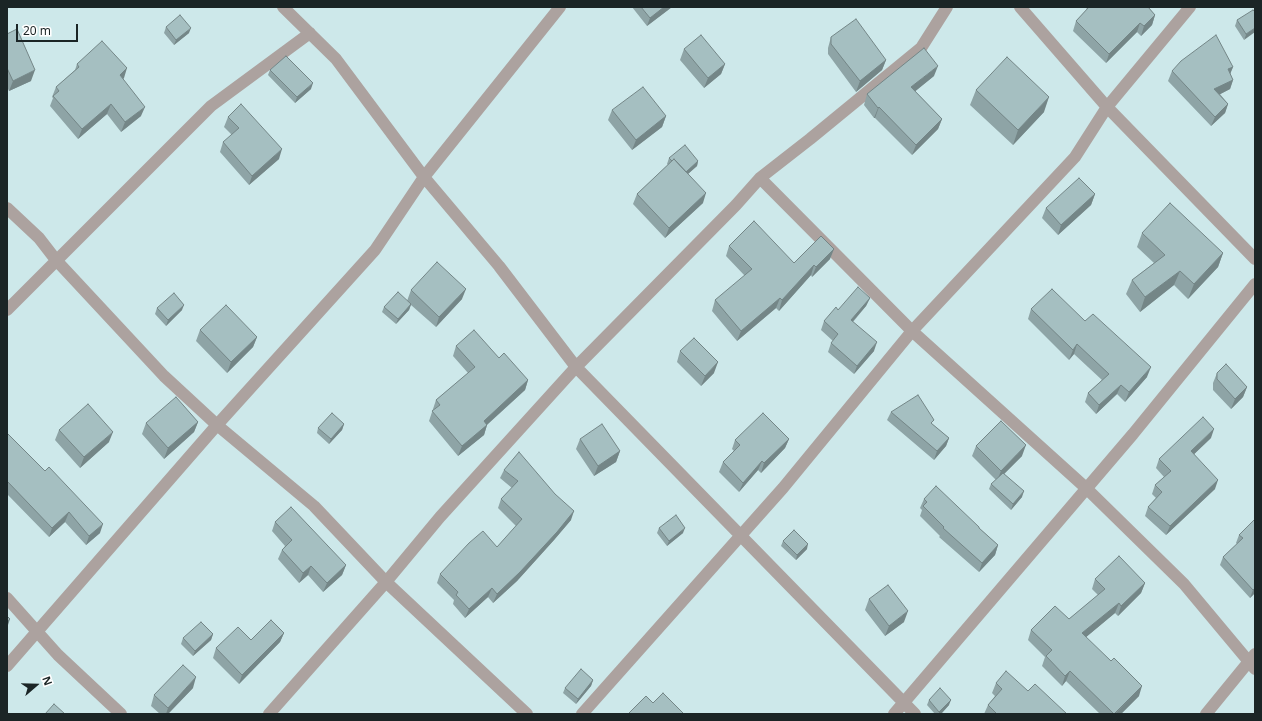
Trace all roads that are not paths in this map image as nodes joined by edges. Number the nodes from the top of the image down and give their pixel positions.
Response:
1 (283, 7) edge
2 (560, 7) edge
3 (947, 7) edge
4 (1020, 7) edge
5 (1190, 7) edge
6 (310, 33) junction
7 (1107, 108) junction
8 (424, 177) junction
9 (760, 178) junction
10 (7, 208) edge
11 (1255, 259) edge
12 (56, 260) junction
13 (1255, 284) edge
14 (7, 310) edge
15 (912, 332) junction
16 (576, 367) junction
17 (217, 425) junction
18 (1086, 488) junction
19 (741, 535) junction
20 (386, 582) junction
21 (7, 598) edge
22 (37, 630) junction
23 (1253, 662) edge
24 (7, 666) edge
25 (904, 703) junction
26 (121, 714) edge
27 (269, 714) edge
28 (527, 714) edge
29 (582, 714) edge
30 (894, 714) edge
31 (914, 714) edge
32 (1206, 714) edge

1 - 6 street
2 - 8 street
3 - 9 street
4 - 7 street
5 - 7 street
6 - 8 street
6 - 12 street
7 - 11 street
7 - 15 street
8 - 16 street
8 - 17 street
9 - 15 street
9 - 16 street
10 - 12 street
12 - 14 street
12 - 17 street
13 - 18 street
15 - 18 street
15 - 19 street
16 - 19 street
16 - 20 street
17 - 20 street
17 - 22 street
18 - 23 street
18 - 25 street
19 - 25 street
19 - 29 street
20 - 27 street
20 - 28 street
21 - 22 street
22 - 24 street
22 - 26 street
23 - 32 street
25 - 30 street
25 - 31 street

